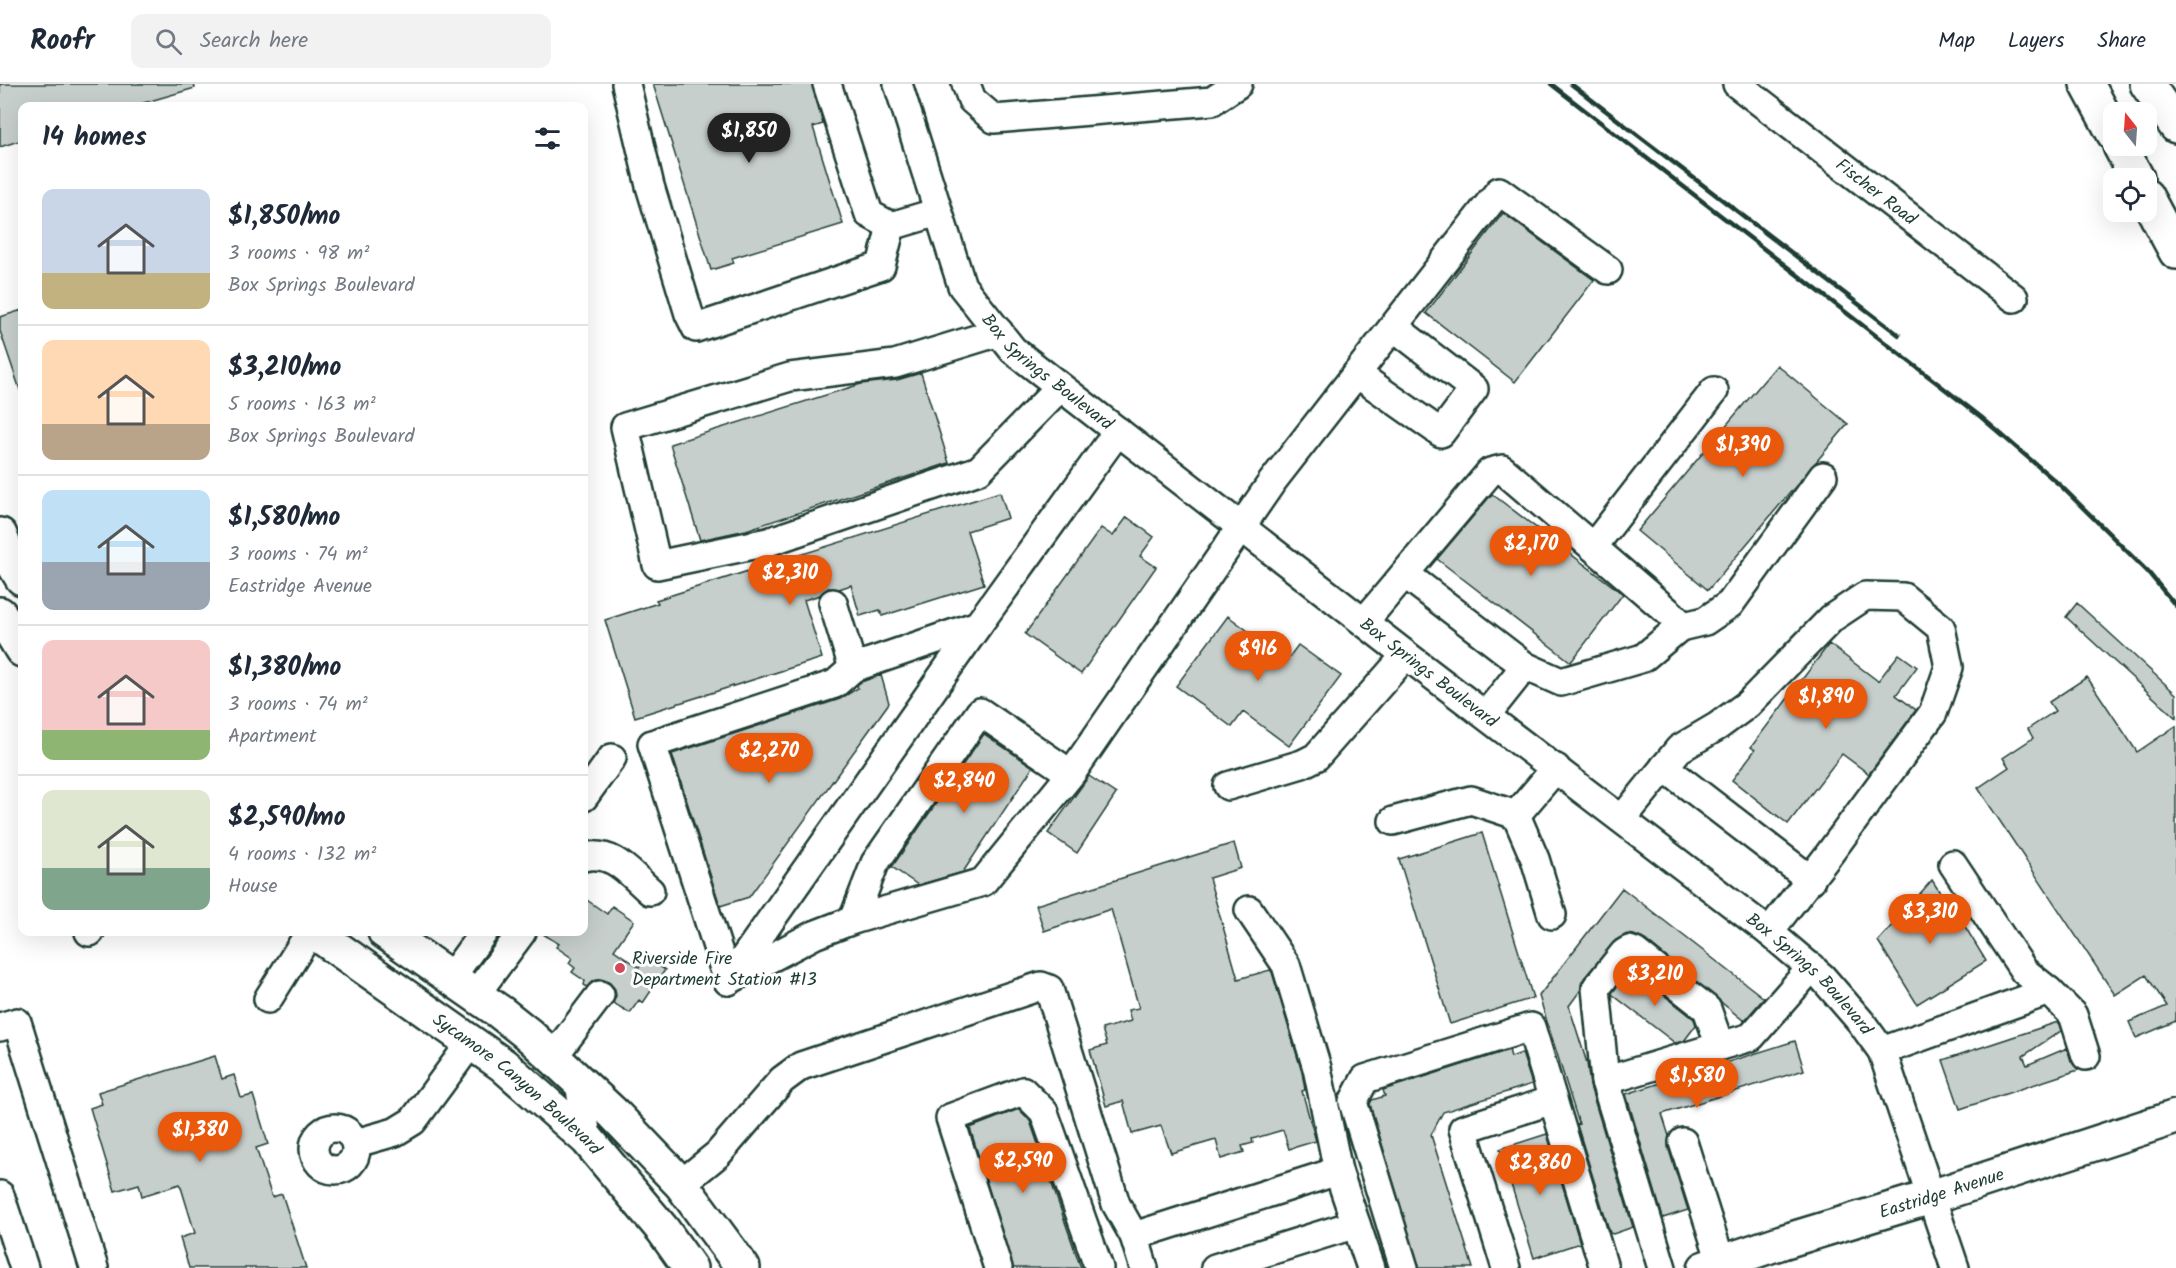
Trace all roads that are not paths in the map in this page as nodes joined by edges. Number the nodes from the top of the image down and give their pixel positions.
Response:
1 (626, 84) edge
2 (828, 84) edge
3 (898, 84) edge
4 (966, 84) edge
5 (1238, 84) edge
6 (1737, 84) edge
7 (2087, 84) edge
8 (2147, 84) edge
9 (2103, 114) edge
10 (2176, 126) edge
11 (938, 212) junction
12 (2157, 217) edge
13 (891, 226) junction
14 (2176, 252) edge
15 (1608, 270) dead end
16 (2014, 298) dead end
17 (1394, 327) junction
18 (999, 332) junction
19 (1357, 374) junction
20 (1060, 387) junction
21 (1714, 390) dead end
22 (1118, 431) junction
23 (1823, 476) dead end
24 (1242, 528) junction
25 (1593, 547) junction
26 (1405, 574) junction
27 (832, 603) dead end
28 (0, 614) edge
29 (1364, 622) junction
30 (978, 625) junction
31 (1680, 627) junction
32 (18, 644) edge
33 (1406, 655) junction
34 (1525, 666) junction
35 (853, 668) junction
36 (1486, 715) junction
37 (612, 758) dead end
38 (1664, 767) junction
39 (1556, 768) junction
40 (1071, 774) junction
41 (1228, 786) dead end
42 (588, 791) edge
43 (1516, 815) junction
44 (1622, 819) junction
45 (1393, 821) dead end
46 (588, 856) edge
47 (1953, 864) dead end
48 (1810, 880) junction
49 (650, 891) dead end
50 (1249, 910) dead end
51 (1552, 915) dead end
52 (853, 920) junction
53 (1769, 932) junction
54 (309, 936) edge
55 (318, 936) edge
56 (391, 936) edge
57 (482, 936) edge
58 (518, 936) edge
59 (1812, 967) junction
60 (381, 979) junction
61 (728, 981) junction
62 (463, 986) junction
63 (2049, 991) junction
64 (600, 995) dead end
65 (268, 999) dead end
66 (0, 1027) edge
67 (472, 1041) junction
68 (1720, 1046) junction
69 (1882, 1052) junction
70 (2086, 1056) dead end
71 (553, 1057) junction
72 (1605, 1080) junction
73 (579, 1081) junction
74 (1553, 1100) junction
75 (2176, 1117) edge
76 (587, 1139) junction
77 (1683, 1142) dead end
78 (356, 1143) dead end
79 (1338, 1171) junction
80 (681, 1184) junction
81 (0, 1195) edge
82 (1931, 1197) junction
83 (1356, 1224) junction
84 (1134, 1236) junction
85 (1713, 1265) edge
86 (24, 1268) edge
87 (94, 1268) edge
88 (690, 1268) edge
89 (743, 1268) edge
90 (998, 1268) edge
91 (1099, 1268) edge
92 (1144, 1268) edge
93 (1215, 1268) edge
94 (1371, 1268) edge
95 (1404, 1268) edge
96 (1506, 1268) edge
97 (1604, 1268) edge
98 (1662, 1268) edge
99 (1955, 1268) edge

1 - 13 street
2 - 13 street
3 - 11 street, Box Springs Boulevard
4 - 5 street
6 - 16 street, Fischer Road
7 - 9 main road
8 - 10 main road
11 - 13 street
11 - 18 street, Box Springs Boulevard
12 - 14 main road
15 - 17 street
17 - 19 street
17 - 19 street
18 - 20 street, Box Springs Boulevard
18 - 20 street
19 - 24 street
20 - 22 street, Box Springs Boulevard
21 - 25 street
22 - 24 street, Box Springs Boulevard
22 - 30 street
23 - 31 street
24 - 29 street, Box Springs Boulevard
24 - 40 street
25 - 26 street
25 - 31 street
26 - 29 street
26 - 34 street
27 - 35 street
28 - 32 main road
29 - 33 street, Box Springs Boulevard
30 - 35 street
30 - 61 street
31 - 34 street
33 - 36 street, Box Springs Boulevard
33 - 41 street
34 - 36 street
35 - 61 street
36 - 39 street, Box Springs Boulevard
37 - 42 street
38 - 44 street
38 - 48 street
38 - 48 street
39 - 43 street
39 - 44 street, Box Springs Boulevard
40 - 52 street
40 - 52 street
43 - 45 street
43 - 51 street
44 - 53 street, Box Springs Boulevard
46 - 49 street
47 - 63 street
48 - 53 street
50 - 79 street
52 - 61 street
53 - 59 street, Box Springs Boulevard
54 - 65 street
55 - 60 main road, Sycamore Canyon Boulevard
56 - 62 main road
57 - 62 street
58 - 62 street
59 - 68 street
59 - 69 street, Box Springs Boulevard
60 - 62 main road
60 - 67 main road, Sycamore Canyon Boulevard
62 - 71 main road
63 - 69 street
63 - 70 street
64 - 71 street
66 - 87 street
67 - 76 main road, Sycamore Canyon Boulevard
67 - 78 street
68 - 72 street
68 - 72 street
69 - 82 street, Box Springs Boulevard
71 - 73 main road
72 - 98 street
73 - 76 street
73 - 80 main road
74 - 95 street
74 - 96 street
74 - 97 street
75 - 82 main road, Eastridge Avenue
76 - 88 main road, Sycamore Canyon Boulevard
77 - 85 street
79 - 83 street
79 - 84 street
80 - 84 street
80 - 89 main road
81 - 86 street
82 - 85 main road, Eastridge Avenue
82 - 99 street, Box Springs Boulevard
83 - 93 street
83 - 94 street
84 - 92 street
90 - 91 street

